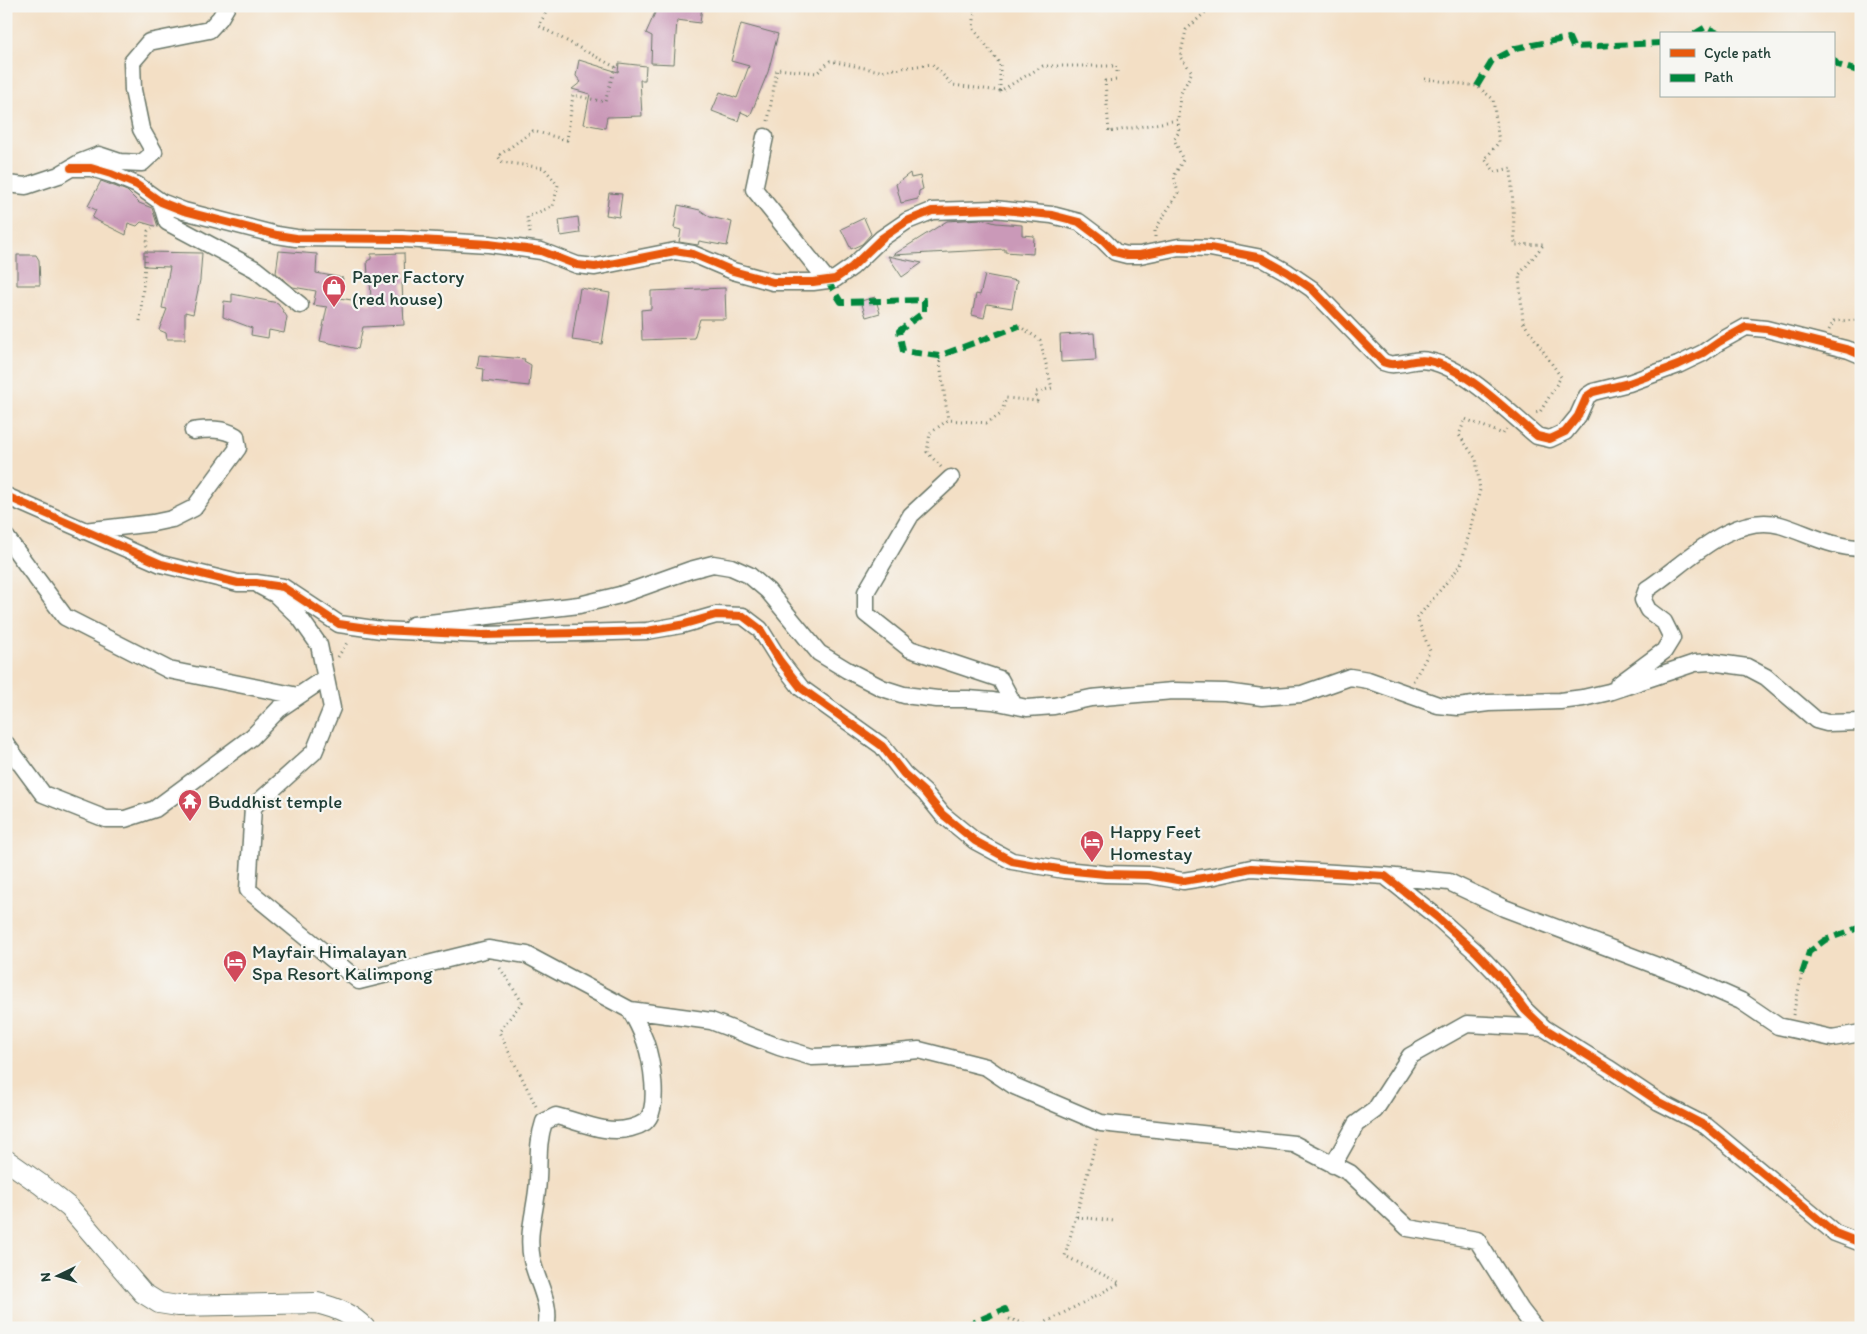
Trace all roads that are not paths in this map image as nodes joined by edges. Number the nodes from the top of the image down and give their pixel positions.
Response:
1 (227, 6) edge
2 (765, 137) road end
3 (70, 168) junction
4 (6, 184) edge
5 (161, 202) junction
6 (827, 280) junction
7 (300, 305) dead end
8 (1861, 355) edge
9 (193, 431) dead end
10 (952, 478) road end
11 (6, 496) edge
12 (84, 531) junction
13 (6, 537) edge
14 (1861, 548) edge
15 (256, 583) junction
16 (381, 630) junction
17 (325, 678) junction
18 (1609, 692) junction
19 (298, 696) junction
20 (1014, 705) junction
21 (1861, 722) edge
22 (6, 744) edge
23 (1385, 876) junction
24 (630, 1010) junction
25 (1544, 1028) junction
26 (1861, 1033) edge
27 (6, 1160) edge
28 (1333, 1164) junction
29 (1861, 1243) edge
30 (365, 1328) edge
31 (546, 1328) edge
32 (1535, 1328) edge

1 - 3 street
2 - 6 street
3 - 4 street
3 - 5 street
5 - 6 street
5 - 7 street
6 - 8 street
9 - 12 street
10 - 20 street
11 - 12 street
12 - 15 street
13 - 19 street
14 - 18 street
15 - 16 street
15 - 17 street
16 - 20 street
16 - 23 street
17 - 19 street
17 - 24 street
18 - 20 street
18 - 21 street
19 - 22 street
23 - 25 street
23 - 26 street
24 - 28 street
24 - 31 street
25 - 28 street
25 - 29 street
27 - 30 main road
28 - 32 street

